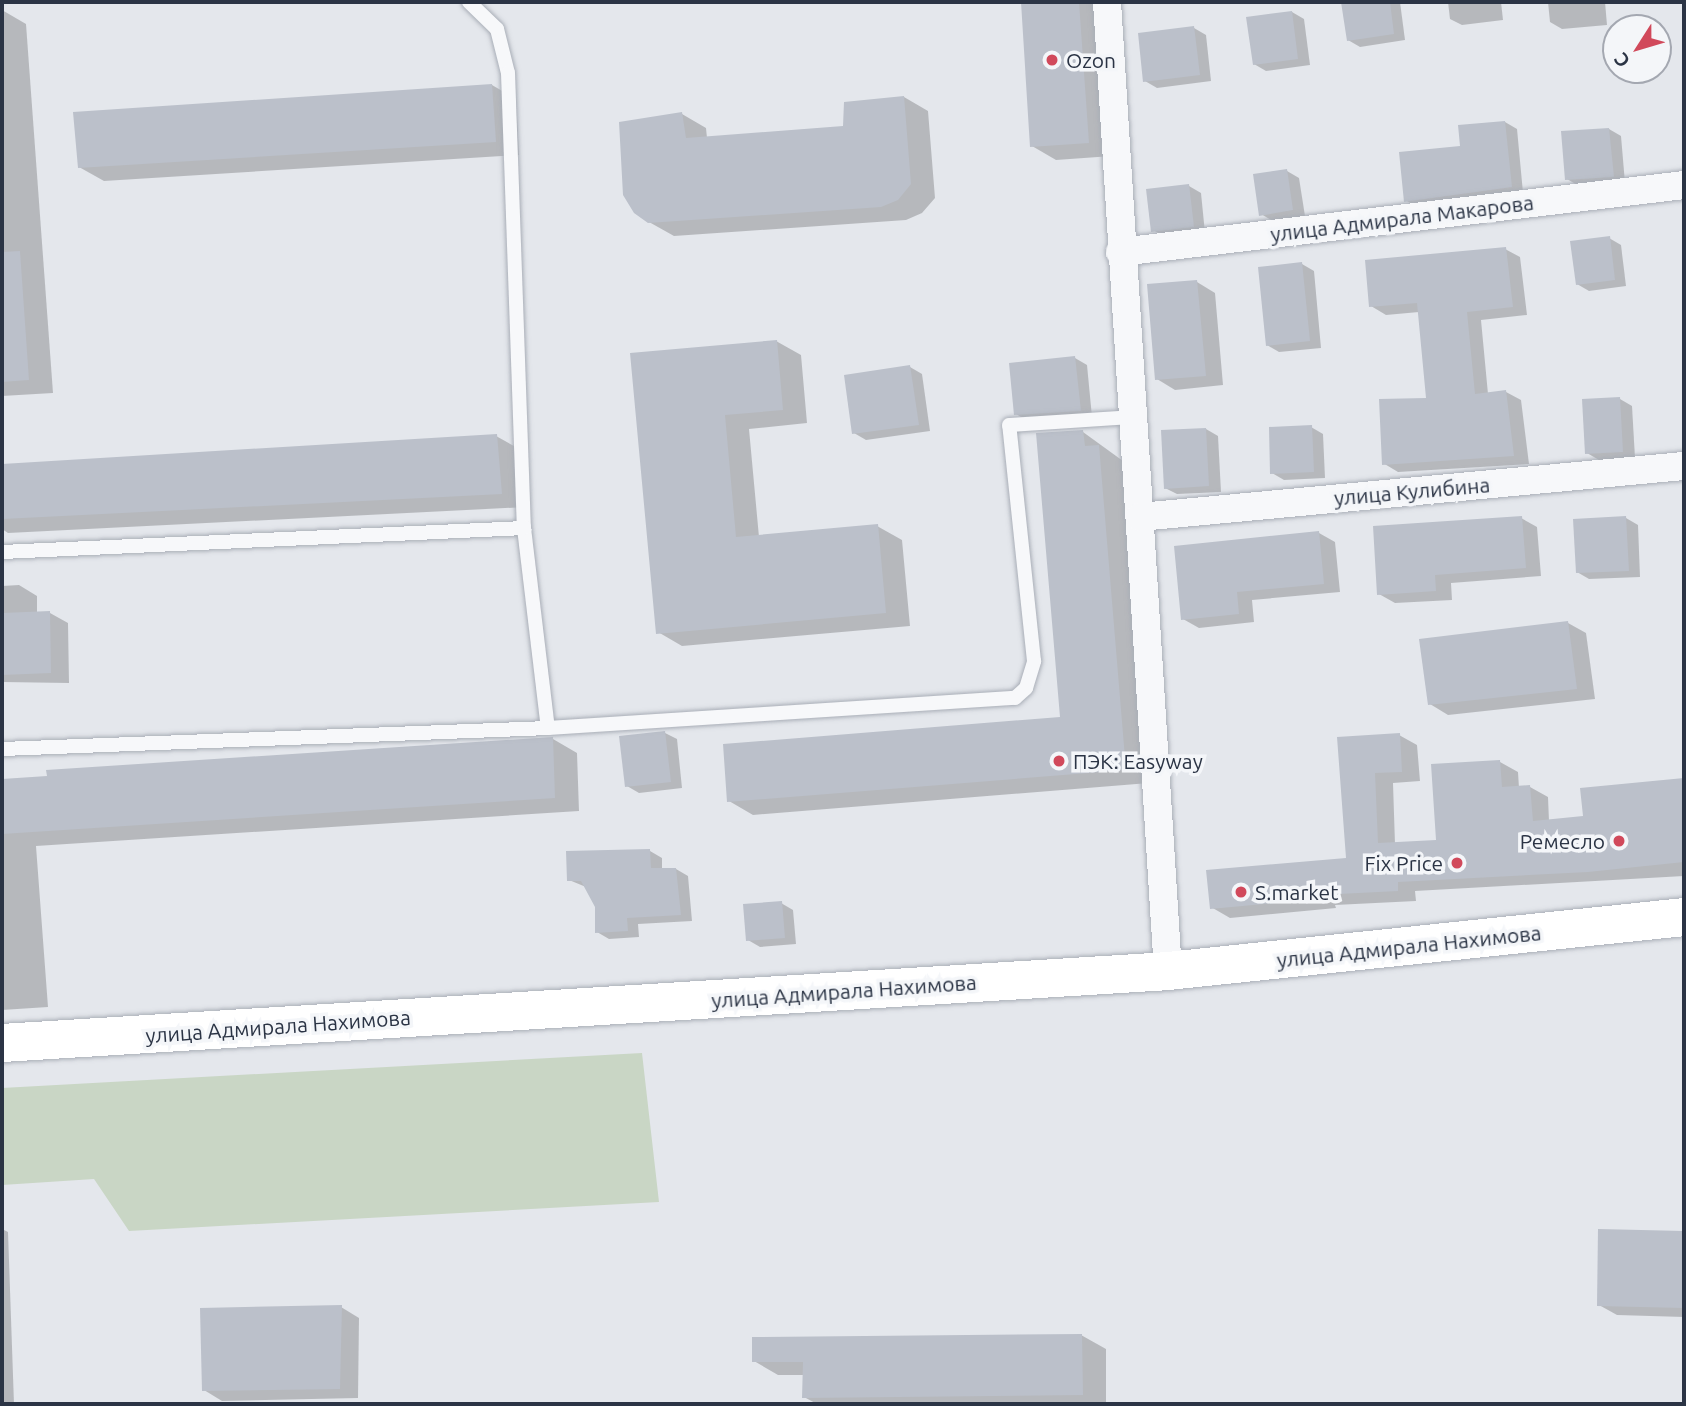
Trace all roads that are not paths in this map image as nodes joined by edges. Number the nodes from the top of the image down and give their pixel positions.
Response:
1 (469, 2) edge
2 (1107, 2) edge
3 (1684, 185) edge
4 (1120, 252) junction
5 (1132, 418) junction
6 (1684, 466) edge
7 (1140, 517) junction
8 (524, 528) junction
9 (2, 552) edge
10 (548, 728) junction
11 (2, 749) edge
12 (1684, 917) edge
13 (1168, 971) junction
14 (2, 1043) edge

1 - 8 lane
2 - 4 street
3 - 4 street, улица Адмирала Макарова
4 - 5 street
5 - 7 street
5 - 10 lane
6 - 7 street, улица Кулибина
7 - 13 street
8 - 9 lane
8 - 10 lane
10 - 11 lane
12 - 13 main road, улица Адмирала Нахимова
13 - 14 main road, улица Адмирала Нахимова

